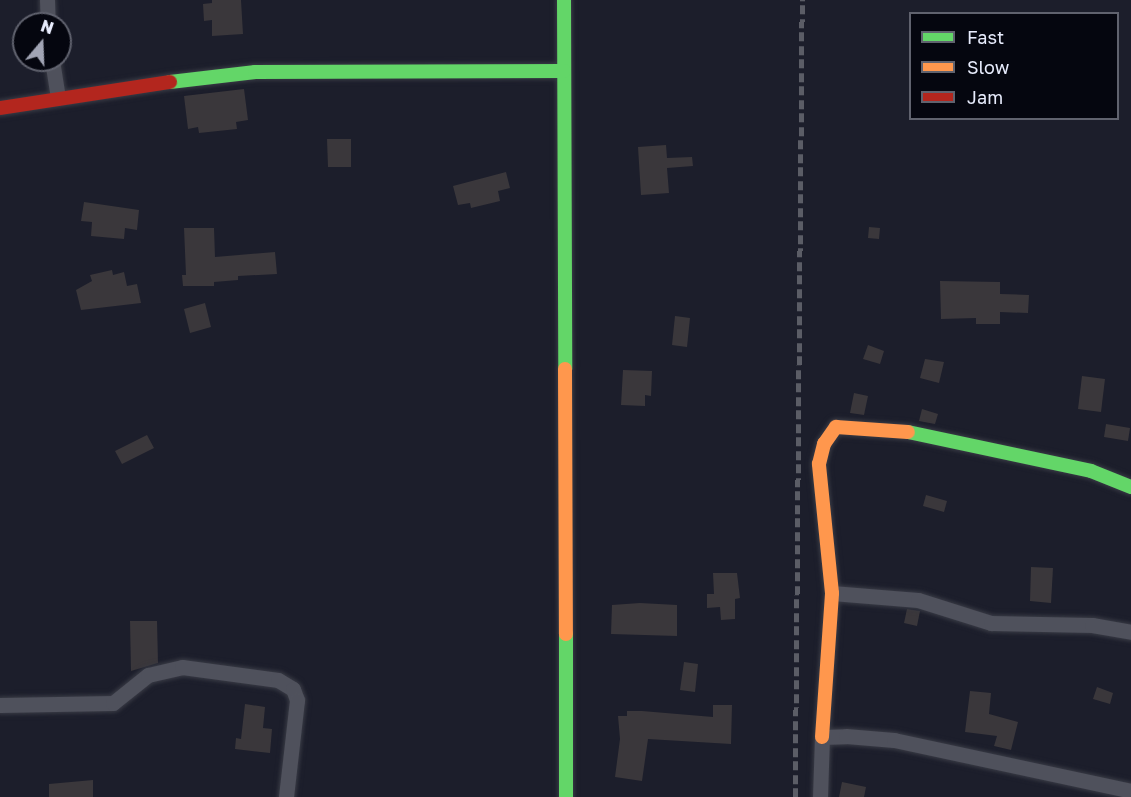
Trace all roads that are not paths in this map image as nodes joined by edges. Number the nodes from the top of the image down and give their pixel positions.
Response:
1 (564, 0) edge
2 (564, 71) junction
3 (54, 72) edge
4 (58, 98) junction
5 (0, 108) edge
6 (1131, 487) edge
7 (832, 593) junction
8 (1131, 632) edge
9 (0, 705) edge
10 (822, 737) junction
11 (1131, 791) edge
12 (286, 797) edge
13 (567, 797) edge
14 (820, 797) edge

1 - 2 street
2 - 4 street
2 - 13 street
3 - 4 street
4 - 5 street
6 - 7 street
7 - 8 street
7 - 10 street
9 - 12 street
10 - 11 street
10 - 14 street

